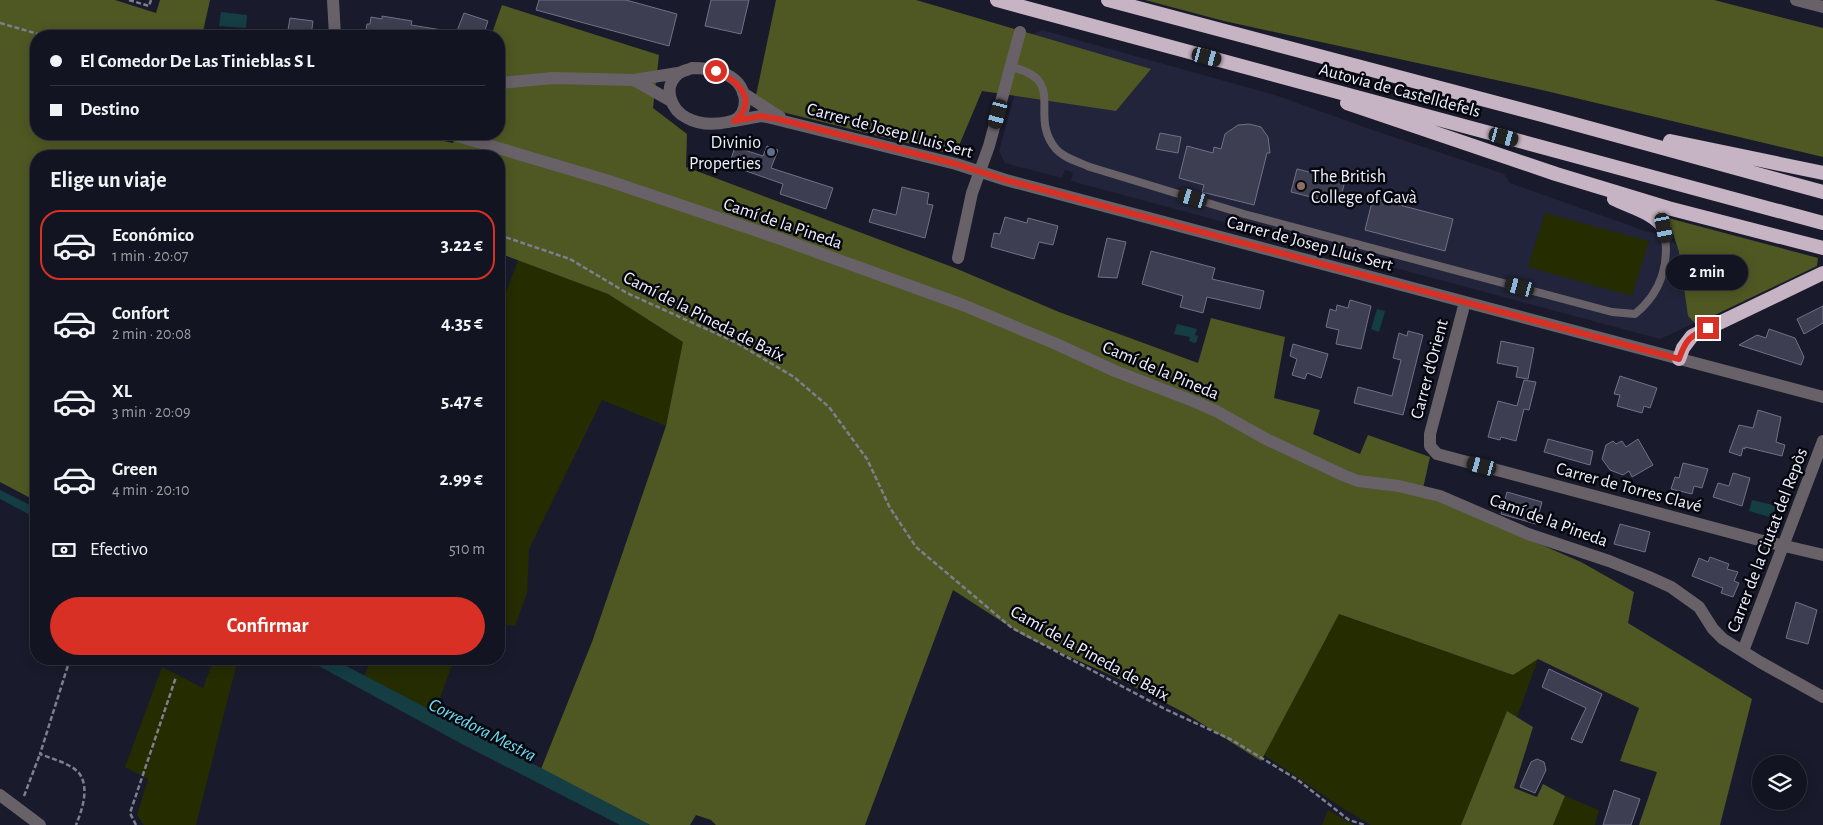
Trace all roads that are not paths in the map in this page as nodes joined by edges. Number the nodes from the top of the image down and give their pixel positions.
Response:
1 (333, 0) edge
2 (997, 0) edge
3 (1108, 0) edge
4 (1796, 0) edge
5 (1823, 7) edge
6 (335, 30) edge
7 (1020, 32) dead end
8 (1242, 66) junction
9 (1011, 67) junction
10 (678, 73) junction
11 (634, 80) junction
12 (505, 82) edge
13 (743, 93) junction
14 (671, 101) junction
15 (1542, 115) junction
16 (734, 121) junction
17 (788, 122) junction
18 (471, 140) edge
19 (505, 150) edge
20 (505, 150) edge
21 (980, 172) junction
22 (1823, 173) edge
23 (1556, 174) junction
24 (1823, 192) edge
25 (1823, 223) edge
26 (1664, 228) joint
27 (1823, 248) edge
28 (958, 258) dead end
29 (1823, 272) edge
30 (1465, 302) junction
31 (1679, 359) junction
32 (1823, 397) edge
33 (1823, 441) edge
34 (1430, 446) joint
35 (1783, 546) junction
36 (1823, 555) edge
37 (1743, 651) junction
38 (1823, 697) edge
39 (0, 795) edge
40 (40, 825) edge

1 - 6 street
2 - 8 highway, Autovia de Castelldefels
3 - 15 highway, Autovia de Castelldefels
4 - 5 street
7 - 9 street
8 - 23 highway
8 - 25 highway, Autovia de Castelldefels
9 - 21 street
9 - 26 lane
10 - 11 street, Carrer de Josep Lluis Sert
10 - 13 street, Carrer de Josep Lluis Sert
10 - 14 street
11 - 12 street, Carrer de Josep Lluis Sert
11 - 14 street, Carrer de Josep Lluis Sert
13 - 16 street
13 - 17 street, Carrer de Josep Lluis Sert
14 - 16 street, Carrer de Josep Lluis Sert
15 - 22 highway
15 - 24 highway, Autovia de Castelldefels
16 - 17 street, Carrer de Josep Lluis Sert
17 - 21 street, Carrer de Josep Lluis Sert
18 - 20 street, Camí de la Pineda
19 - 37 street, Camí de la Pineda
21 - 28 street
21 - 30 street, Carrer de Josep Lluis Sert
23 - 26 highway
23 - 27 highway
29 - 31 highway
30 - 31 street, Carrer de Josep Lluis Sert
30 - 34 street, Carrer d'Orient
31 - 32 street, Carrer de Josep Lluis Sert
33 - 35 street, Carrer de la Ciutat del Repòs
34 - 35 street, Carrer de Torres Clavé
35 - 36 street, Carrer de Torres Clavé
35 - 37 street, Carrer de la Ciutat del Repòs
37 - 38 street, Camí de la Pineda
39 - 40 street

